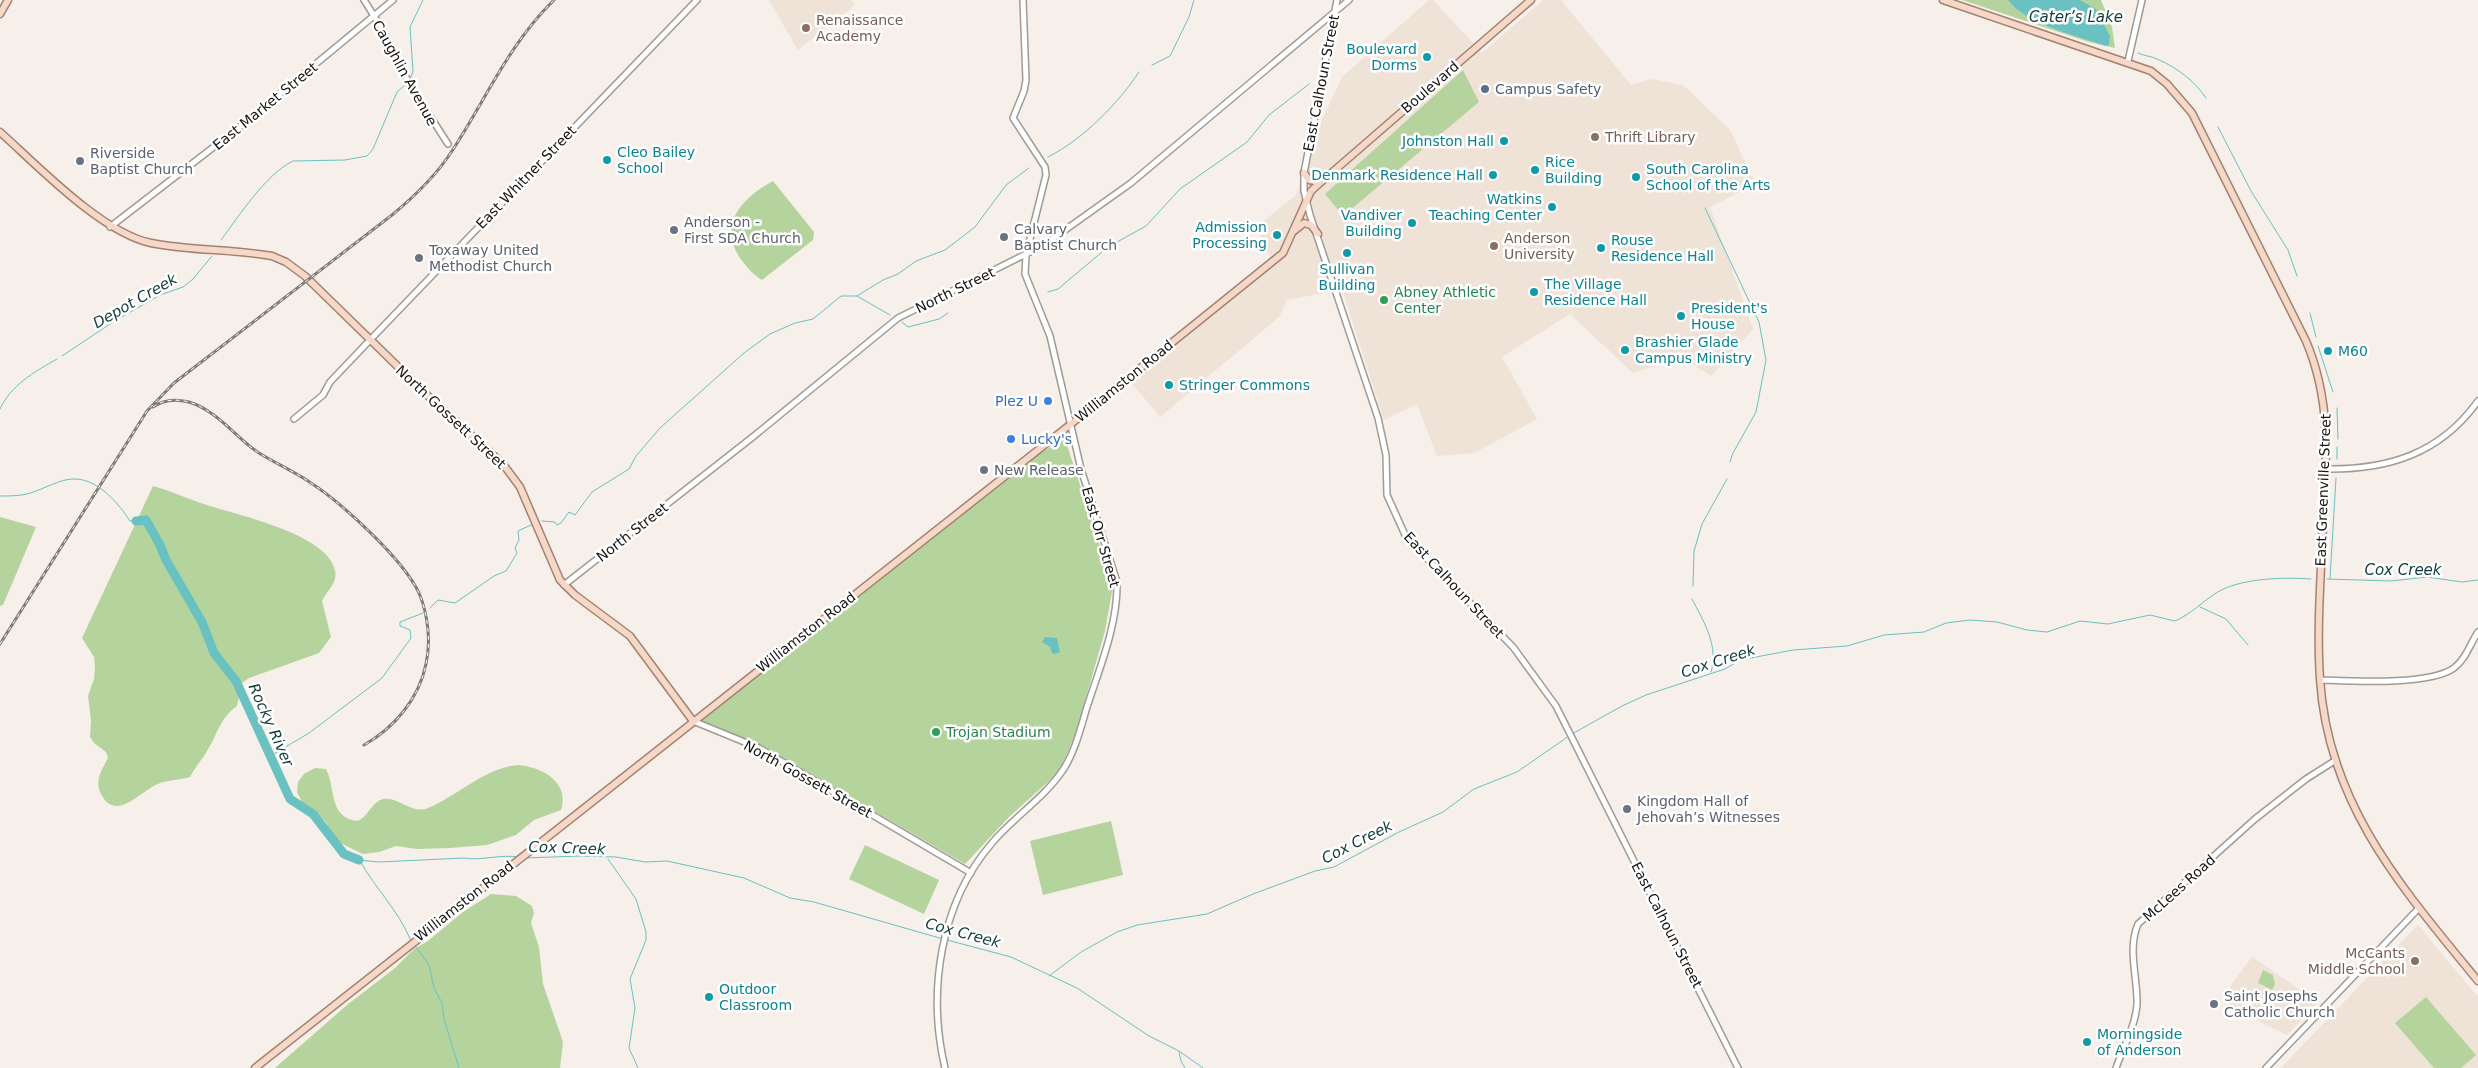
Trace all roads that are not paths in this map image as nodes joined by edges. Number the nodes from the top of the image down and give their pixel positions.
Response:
1 (8, 0) edge
2 (364, 0) edge
3 (394, 0) edge
4 (697, 0) edge
5 (1023, 0) edge
6 (1337, 0) edge
7 (1349, 0) edge
8 (1531, 0) edge
9 (1943, 0) edge
10 (2142, 0) edge
11 (0, 14) edge
12 (1334, 15) junction
13 (374, 16) junction
14 (2128, 62) junction
15 (0, 132) edge
16 (448, 144) dead end
17 (1304, 174) junction
18 (1330, 174) joint
19 (1320, 182) junction
20 (1307, 201) junction
21 (110, 227) junction
22 (1294, 232) junction
23 (1318, 234) junction
24 (1026, 255) junction
25 (370, 340) junction
26 (2478, 401) edge
27 (294, 419) dead end
28 (1071, 424) junction
29 (2325, 469) junction
30 (564, 585) junction
31 (2478, 632) edge
32 (2320, 680) junction
33 (693, 721) junction
34 (2336, 760) junction
35 (970, 873) junction
36 (2419, 908) junction
37 (2478, 981) edge
38 (255, 1068) edge
39 (946, 1068) edge
40 (1738, 1068) edge
41 (2116, 1068) edge
42 (2266, 1068) edge

1 - 11 main road
2 - 13 street, Caughlin Avenue
3 - 13 street, East Market Street
4 - 25 street, East Whitner Street
5 - 24 street, East Orr Street
6 - 12 street, East Calhoun Street
7 - 12 street, North Street
8 - 18 main road, Boulevard
9 - 14 main road, East Greenville Street
10 - 14 street
12 - 17 street, East Calhoun Street
12 - 24 street, North Street
13 - 16 street, Caughlin Avenue
13 - 21 street, East Market Street
14 - 29 main road, East Greenville Street
15 - 21 main road, North Gossett Street
17 - 19 main road
17 - 20 street, East Calhoun Street
18 - 19 main road, Williamston Road
19 - 20 main road, Williamston Road
20 - 22 main road, Williamston Road
20 - 23 street, East Calhoun Street
21 - 25 main road, North Gossett Street
22 - 23 main road
22 - 28 main road, Williamston Road
23 - 40 street, East Calhoun Street
24 - 28 street, East Orr Street
24 - 30 street, North Street
25 - 27 street, East Whitner Street
25 - 30 main road, North Gossett Street
26 - 29 street
28 - 33 main road, Williamston Road
28 - 35 street, East Orr Street
29 - 32 main road, East Greenville Street
30 - 33 main road, North Gossett Street
31 - 32 street
32 - 34 main road, East Greenville Street
33 - 35 street, North Gossett Street
33 - 38 main road, Williamston Road
34 - 36 main road, East Greenville Street
34 - 41 street, McLees Road
35 - 39 street, East Orr Street
36 - 37 main road, East Greenville Street
36 - 42 street

